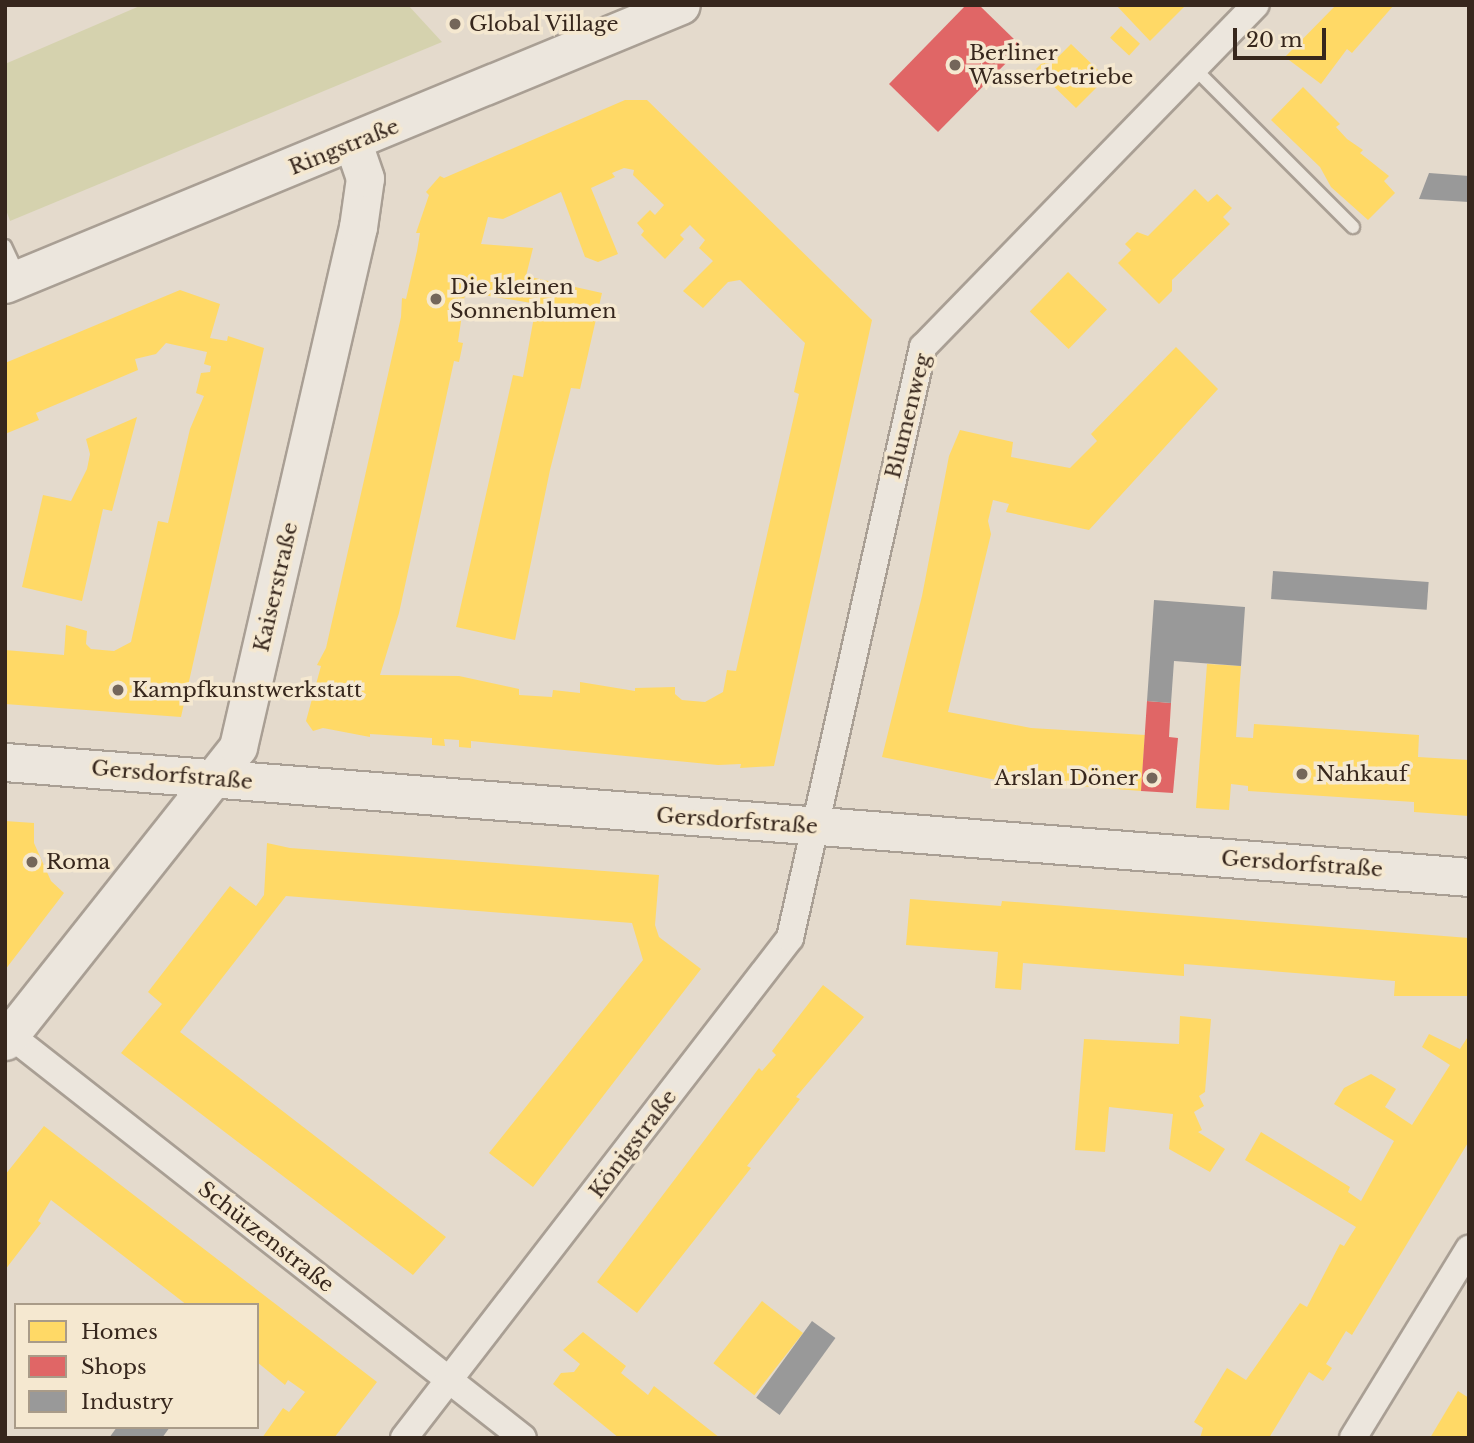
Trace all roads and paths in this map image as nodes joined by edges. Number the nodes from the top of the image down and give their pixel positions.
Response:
1 (681, 5) edge
2 (1256, 5) edge
3 (1194, 68) junction
4 (353, 144) junction
5 (1353, 227) dead end
6 (5, 246) edge
7 (13, 281) edge
8 (5, 762) edge
9 (212, 778) junction
10 (815, 827) junction
11 (1469, 877) edge
12 (8, 1038) edge
13 (1469, 1249) edge
14 (449, 1380) junction
15 (404, 1438) edge
16 (523, 1438) edge
17 (1353, 1438) edge

1 - 4 street, Ringstraße
2 - 3 street, Blumenweg
3 - 5 lane
3 - 10 street, Blumenweg
4 - 7 street, Ringstraße
4 - 9 street, Kaiserstraße
6 - 7 lane
8 - 9 street, Gersdorfstraße
9 - 10 street, Gersdorfstraße
9 - 12 street, Kaiserstraße
10 - 11 street, Gersdorfstraße
10 - 14 street, Königstraße
12 - 14 street, Schützenstraße
13 - 17 street
14 - 15 street, Königstraße
14 - 16 street, Schützenstraße

